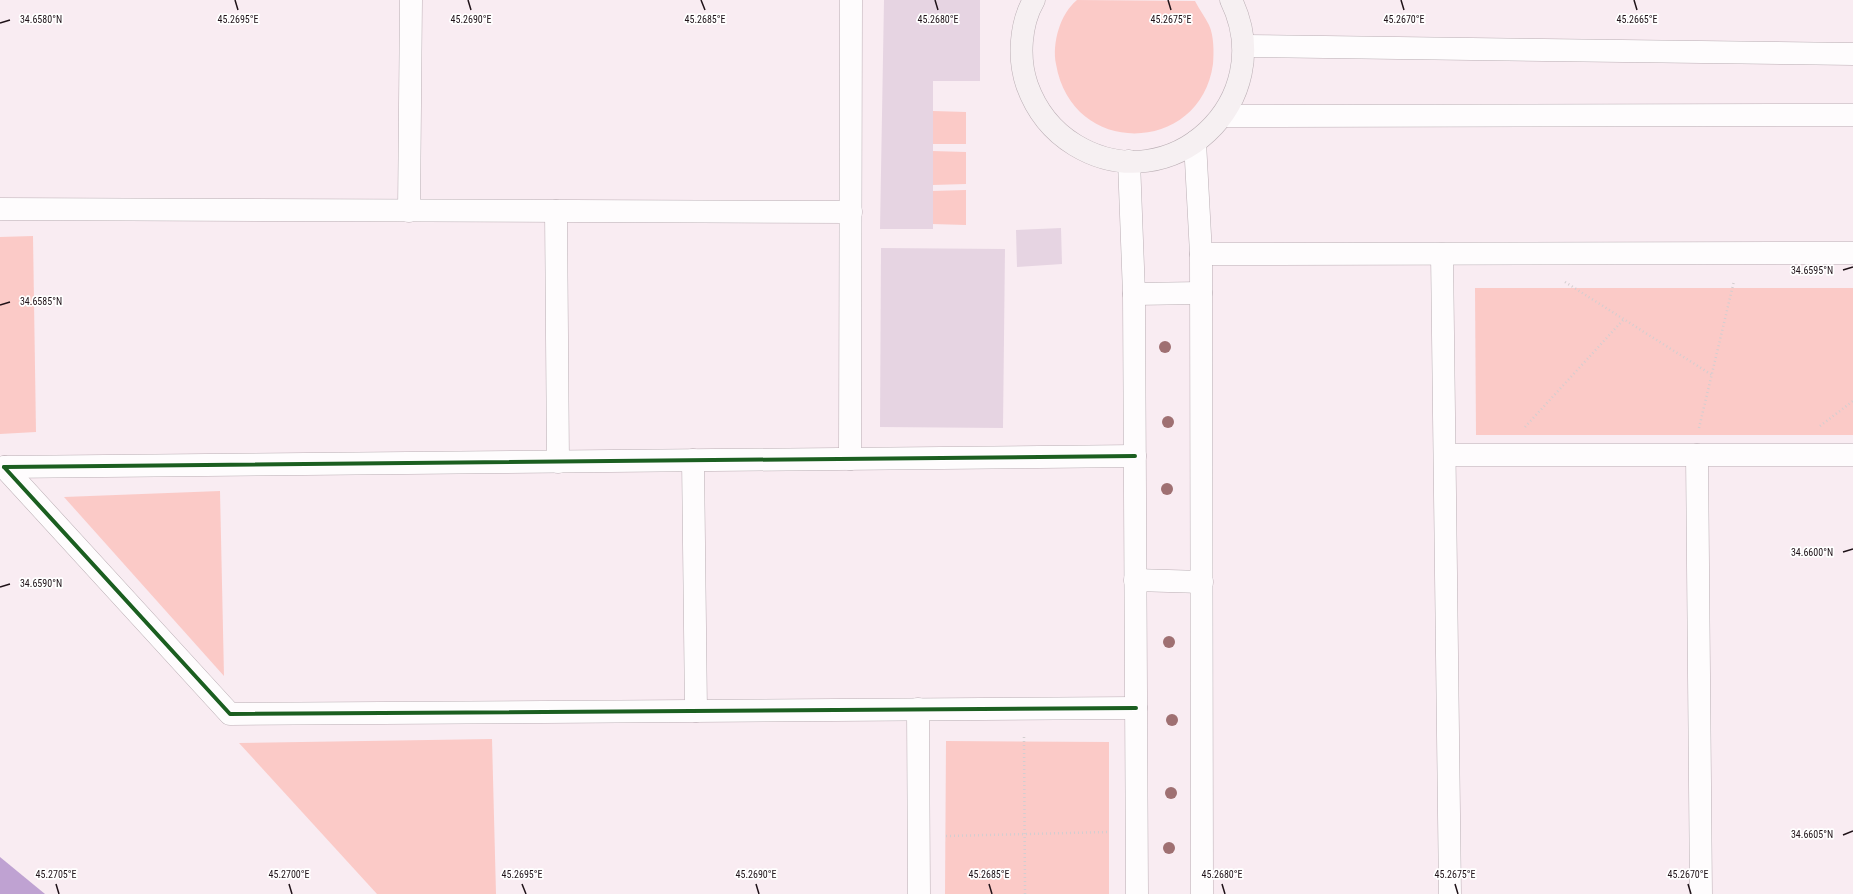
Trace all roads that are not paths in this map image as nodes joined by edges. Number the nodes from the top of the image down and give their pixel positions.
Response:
1 (411, 0) edge
2 (851, 0) edge
3 (1034, 0) edge
4 (1231, 0) edge
5 (1244, 46) junction
6 (1853, 54) edge
7 (1223, 116) junction
8 (1853, 116) edge
9 (1195, 142) junction
10 (1129, 161) junction
11 (0, 209) edge
12 (409, 211) junction
13 (556, 211) junction
14 (851, 212) junction
15 (1853, 253) edge
16 (1201, 254) junction
17 (1442, 254) junction
18 (1201, 293) junction
19 (1134, 294) junction
20 (1445, 454) junction
21 (1695, 455) junction
22 (1853, 455) edge
23 (1135, 456) junction
24 (850, 459) junction
25 (693, 460) junction
26 (558, 462) junction
27 (1135, 580) junction
28 (1202, 582) junction
29 (1136, 708) junction
30 (918, 709) junction
31 (696, 711) junction
32 (919, 894) edge
33 (1137, 894) edge
34 (1202, 894) edge
35 (1450, 894) edge
36 (1701, 894) edge

1 - 12 street
2 - 14 street
3 - 10 main road
4 - 5 main road
5 - 6 street
5 - 7 main road
7 - 8 street
7 - 9 main road
9 - 10 main road
9 - 16 street
10 - 19 street
11 - 12 street
12 - 13 street
13 - 14 street
13 - 26 street
14 - 24 street
15 - 17 street
16 - 17 street
16 - 18 street
17 - 20 street
18 - 19 street
18 - 28 street
19 - 23 street
20 - 21 street
20 - 35 street
21 - 22 street
21 - 36 street
23 - 24 street
23 - 27 street
24 - 25 street
25 - 26 street
25 - 31 street
26 - 31 street
27 - 28 street
27 - 29 street
28 - 34 street
29 - 30 street
29 - 33 street
30 - 31 street
30 - 32 street

